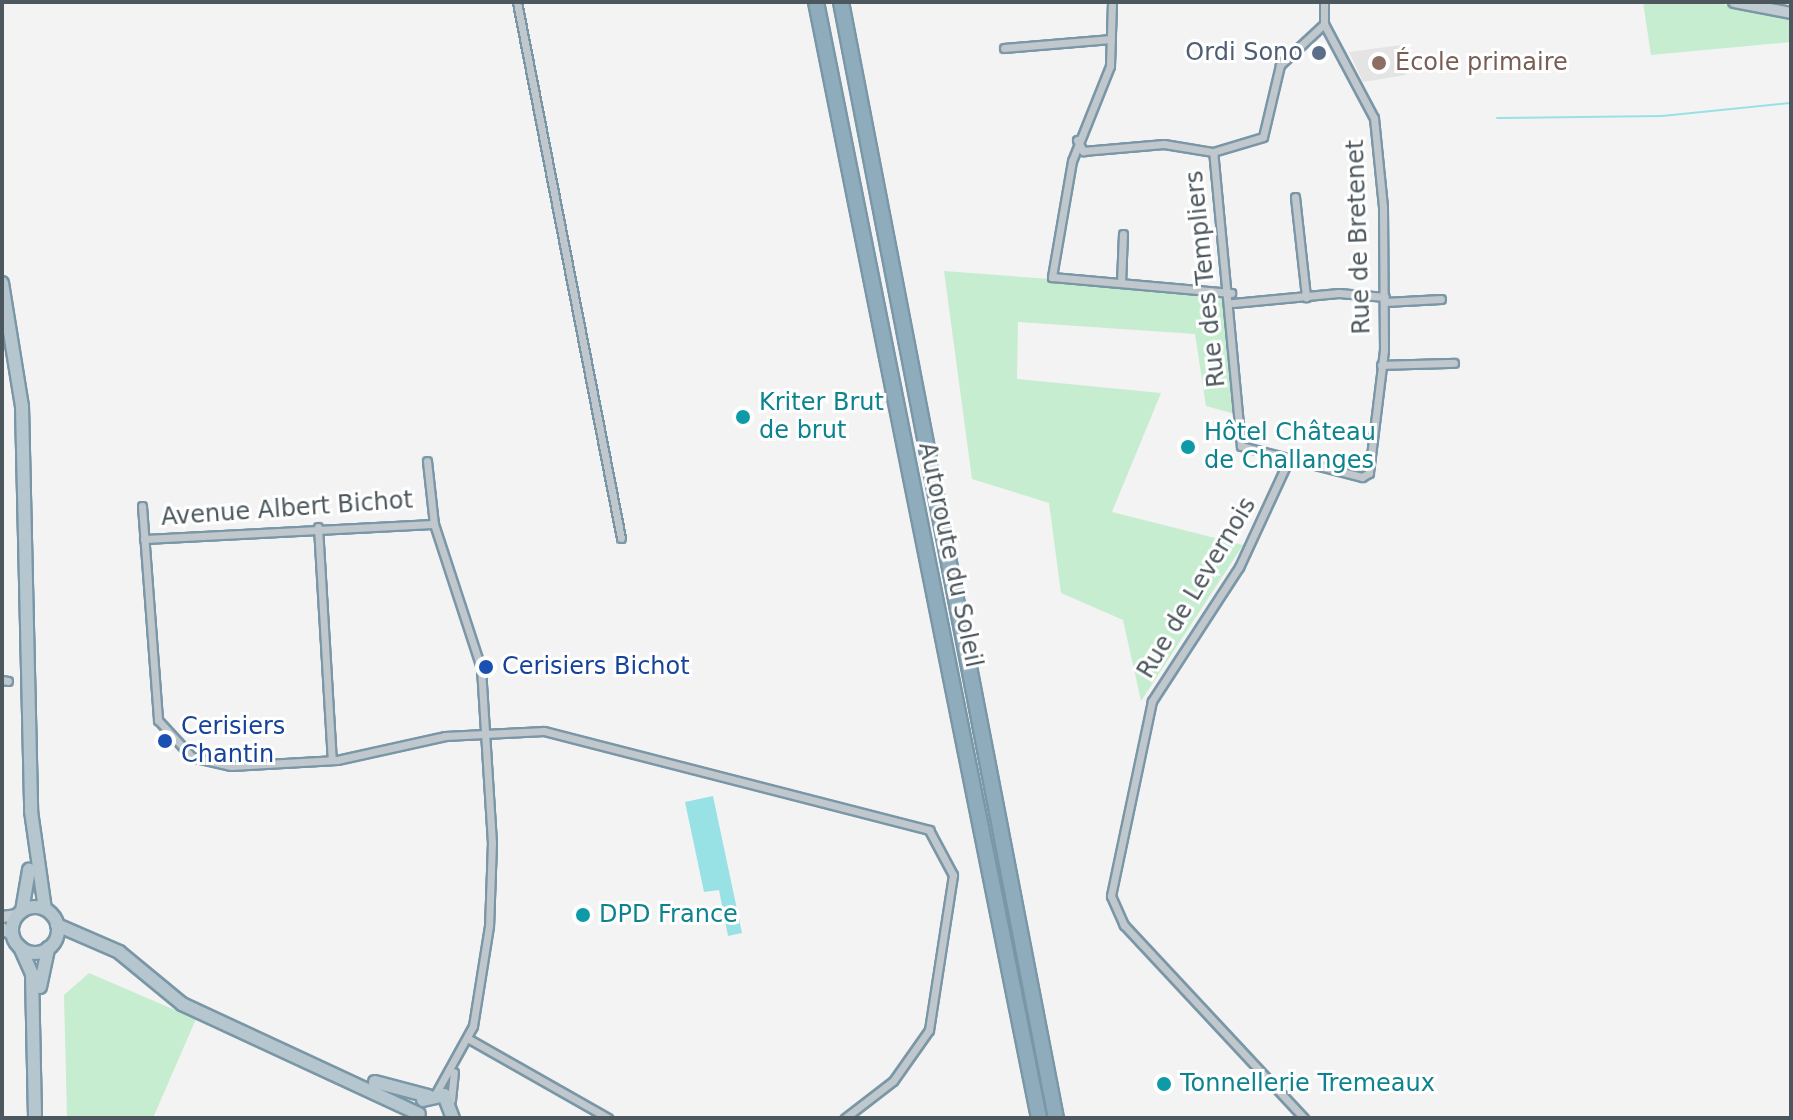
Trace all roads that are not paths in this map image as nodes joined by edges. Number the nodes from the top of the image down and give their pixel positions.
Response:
1 (517, 2) edge
2 (816, 2) edge
3 (841, 2) edge
4 (1112, 2) edge
5 (1324, 2) edge
6 (1734, 2) edge
7 (1791, 13) edge
8 (1324, 24) junction
9 (1111, 39) junction
10 (1004, 48) dead end
11 (1077, 140) junction
12 (1213, 152) junction
13 (1295, 197) dead end
14 (1123, 234) dead end
15 (2, 283) edge
16 (1121, 283) junction
17 (1231, 293) junction
18 (1306, 297) junction
19 (1441, 299) dead end
20 (1385, 300) junction
21 (1233, 303) junction
22 (1454, 363) dead end
23 (1381, 365) junction
24 (1289, 459) junction
25 (427, 461) dead end
26 (142, 506) dead end
27 (434, 524) junction
28 (318, 527) junction
29 (621, 538) dead end
30 (144, 539) junction
31 (488, 733) junction
32 (332, 760) junction
33 (31, 811) junction
34 (45, 909) junction
35 (20, 913) junction
36 (2, 917) edge
37 (57, 925) junction
38 (7, 932) edge
39 (51, 946) junction
40 (20, 947) junction
41 (139, 971) junction
42 (469, 1039) junction
43 (454, 1070) junction
44 (344, 1074) junction
45 (432, 1095) junction
46 (455, 1111) edge
47 (420, 1116) edge
48 (38, 1118) edge
49 (608, 1118) edge
50 (845, 1118) edge
51 (1039, 1118) edge
52 (1056, 1118) edge
53 (1304, 1118) edge

1 - 29 street
2 - 51 highway, Autoroute du Soleil
3 - 52 highway, Autoroute du Soleil
4 - 9 street
5 - 8 street
6 - 7 street
8 - 12 street, Rue des Templiers
8 - 20 street, Rue de Bretenet
9 - 10 street
9 - 11 street
11 - 12 street
11 - 16 street
12 - 17 street, Rue des Templiers
13 - 18 street
14 - 16 street
15 - 33 main road
16 - 17 street
17 - 21 street, Rue des Templiers
18 - 20 street
18 - 21 street
19 - 20 street
20 - 23 street, Rue de Bretenet
21 - 24 street, Rue des Templiers
22 - 23 street, Rue de Bretenet
23 - 24 street, Rue de Bretenet
24 - 53 street, Rue de Levernois
25 - 27 street
26 - 30 street
27 - 28 street, Avenue Albert Bichot
27 - 31 street, Avenue Albert Bichot
28 - 30 street, Avenue Albert Bichot
28 - 32 street
30 - 32 street
31 - 32 street
31 - 42 street, Avenue Albert Bichot
31 - 50 street
33 - 34 main road
33 - 35 main road
34 - 35 main road
34 - 37 main road
35 - 36 street
35 - 38 main road
37 - 39 main road
37 - 41 main road
38 - 40 main road
39 - 40 main road
39 - 41 main road
39 - 48 main road
40 - 48 main road
41 - 44 main road
42 - 43 street, Avenue Albert Bichot
42 - 49 street
43 - 45 street
43 - 46 street
44 - 45 main road
44 - 47 main road
45 - 46 main road
45 - 47 main road

